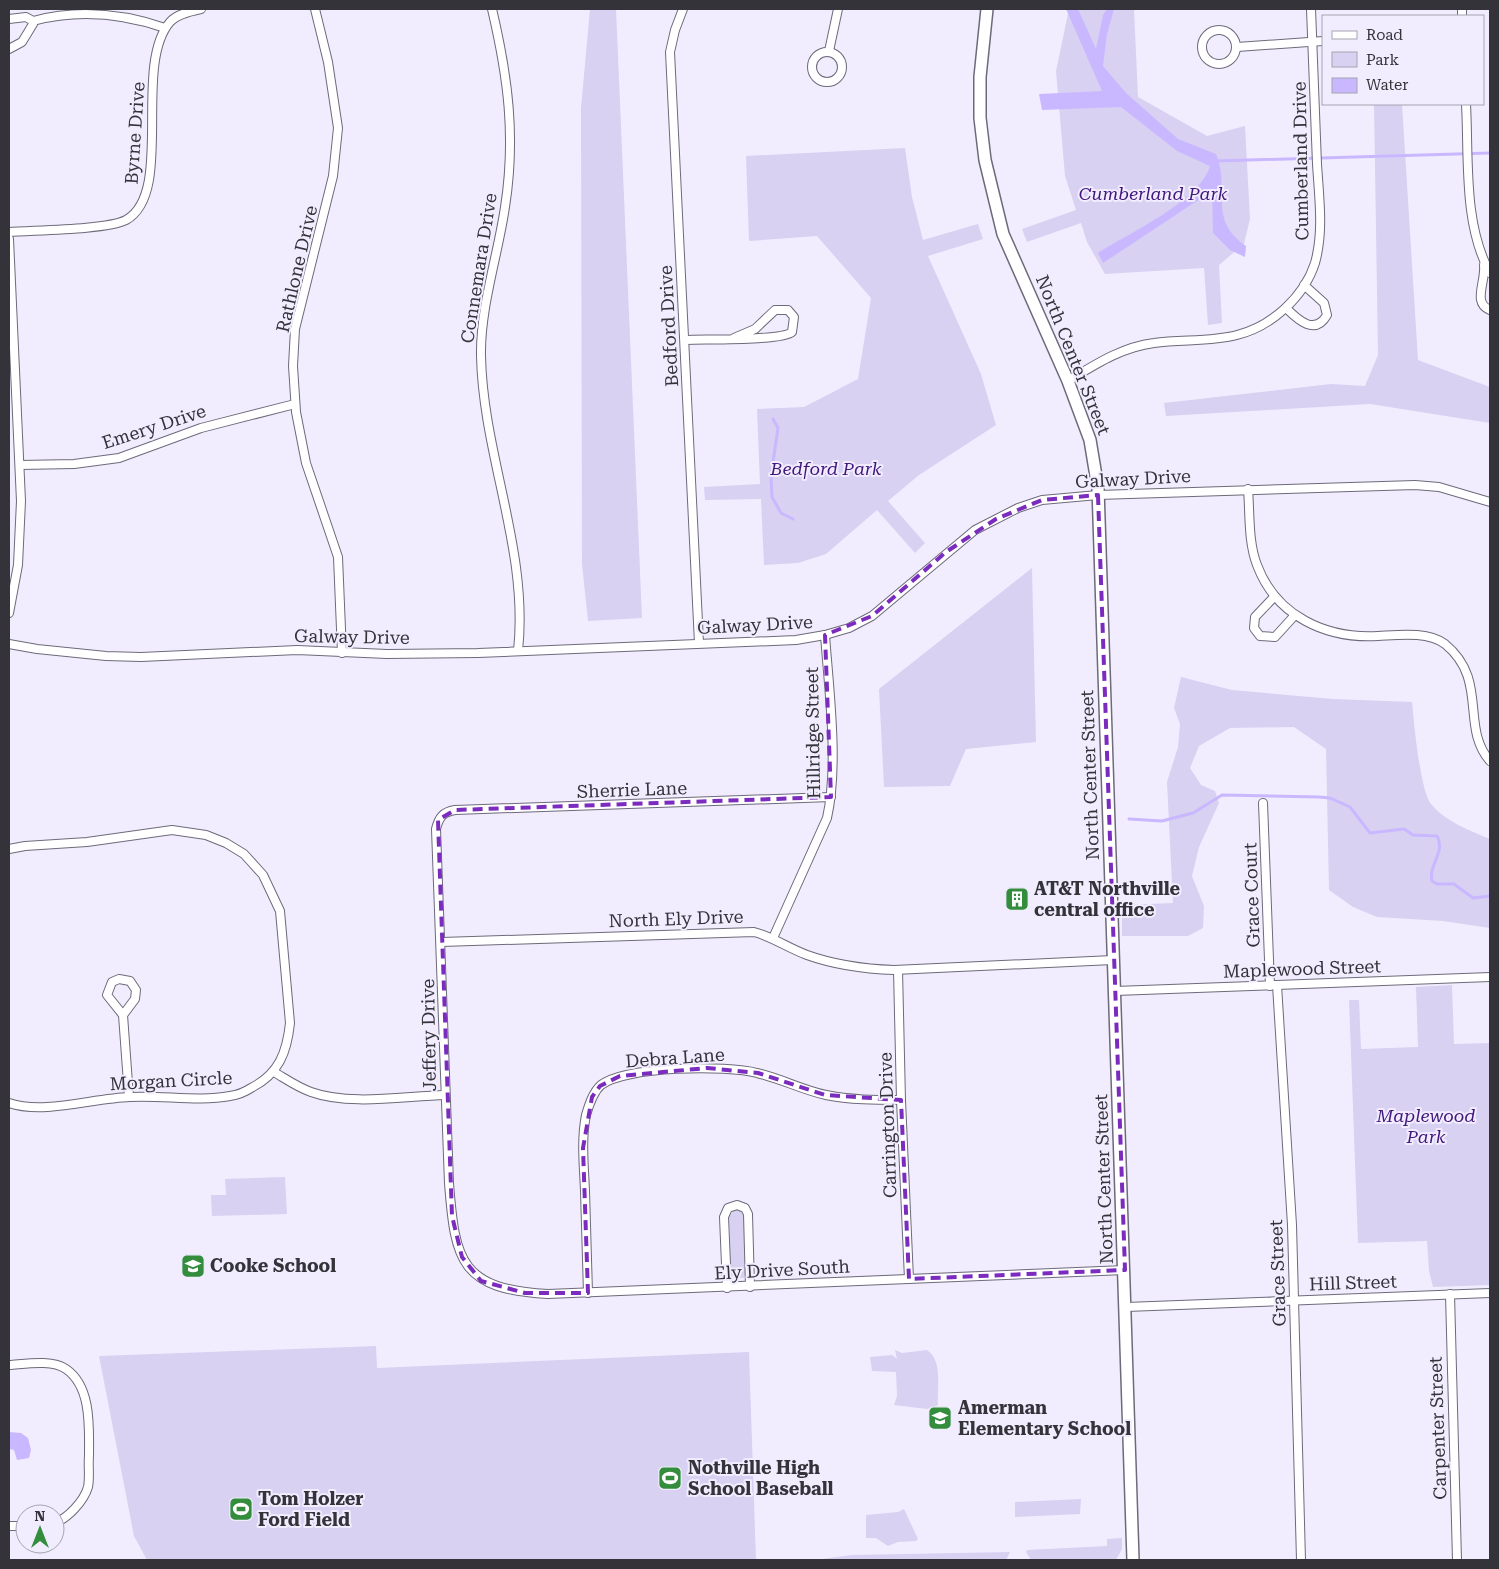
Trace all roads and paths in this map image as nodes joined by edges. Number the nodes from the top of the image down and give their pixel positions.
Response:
1 (201, 9) edge
2 (315, 9) edge
3 (492, 9) edge
4 (683, 9) edge
5 (838, 9) edge
6 (987, 9) edge
7 (1311, 9) edge
8 (9, 18) edge
9 (33, 21) junction
10 (166, 28) junction
11 (1322, 40) edge
12 (1312, 41) junction
13 (1237, 47) junction
14 (9, 50) edge
15 (829, 51) junction
16 (1466, 105) edge
17 (9, 232) edge
18 (9, 239) edge
19 (1484, 260) junction
20 (1490, 273) edge
21 (1304, 285) junction
22 (1286, 308) junction
23 (1490, 310) edge
24 (734, 338) junction
25 (686, 340) junction
26 (1068, 381) junction
27 (295, 404) junction
28 (20, 465) junction
29 (1248, 489) junction
30 (1098, 495) junction
31 (1490, 502) edge
32 (1274, 597) junction
33 (9, 613) edge
34 (1295, 615) junction
35 (825, 635) junction
36 (699, 643) junction
37 (9, 644) edge
38 (518, 651) junction
39 (342, 653) junction
40 (1490, 761) edge
41 (831, 797) junction
42 (1263, 804) dead end
43 (438, 820) joint
44 (9, 849) edge
45 (773, 938) junction
46 (442, 942) junction
47 (1113, 960) junction
48 (898, 970) junction
49 (1490, 977) edge
50 (1274, 986) junction
51 (1115, 991) junction
52 (123, 1015) junction
53 (274, 1072) junction
54 (445, 1095) junction
55 (129, 1097) junction
56 (901, 1100) junction
57 (9, 1103) edge
58 (459, 1249) joint
59 (1125, 1270) junction
60 (909, 1279) junction
61 (750, 1287) junction
62 (728, 1288) junction
63 (588, 1293) junction
64 (1490, 1293) edge
65 (1450, 1294) junction
66 (1293, 1300) junction
67 (1126, 1307) junction
68 (9, 1365) edge
69 (65, 1518) edge
70 (1133, 1560) edge
71 (1301, 1560) edge
72 (1457, 1560) edge

1 - 10 street, Byrne Drive
2 - 27 street, Rathlone Drive
3 - 38 street, Connemara Drive
4 - 25 street, Bedford Drive
5 - 15 street
6 - 26 street, North Center Street
7 - 12 street, Cumberland Drive
8 - 9 street
9 - 10 street
9 - 14 street
10 - 17 street, Byrne Drive
11 - 12 street
12 - 13 street
12 - 21 street, Cumberland Drive
13 - 13 street
15 - 15 street
16 - 19 street
18 - 28 street
19 - 20 street
19 - 23 street
21 - 22 street, Cumberland Drive
21 - 22 street
22 - 26 street, Cumberland Drive
24 - 24 street
24 - 25 street
25 - 36 street, Bedford Drive
26 - 30 street, North Center Street
27 - 28 street, Emery Drive
27 - 39 street, Rathlone Drive
28 - 33 street
29 - 30 street, Galway Drive
29 - 31 street, Galway Drive
29 - 32 street
30 - 35 street, Galway Drive
30 - 47 street, North Center Street
32 - 34 street
32 - 34 street
34 - 40 street
35 - 36 street, Galway Drive
35 - 41 street, Hillridge Street
36 - 38 street, Galway Drive
37 - 39 street, Galway Drive
38 - 39 street, Galway Drive
41 - 43 street, Sherrie Lane
41 - 45 street, Hillridge Street
42 - 50 street, Grace Court
43 - 46 street, Jeffery Drive
44 - 53 street, Morgan Circle
45 - 46 street, North Ely Drive
45 - 48 street, North Ely Drive
46 - 54 street, Jeffery Drive
47 - 48 street, North Ely Drive
47 - 51 street, North Center Street
48 - 56 street, Carrington Drive
49 - 50 street, Maplewood Street
50 - 51 street, Maplewood Street
50 - 66 street, Grace Street
51 - 59 street, North Center Street
52 - 52 street
52 - 55 street
53 - 54 street
53 - 55 street, Morgan Circle
54 - 58 street, Jeffery Drive
55 - 57 street, Morgan Circle
56 - 60 street, Carrington Drive
56 - 63 street, Debra Lane
58 - 63 street, Ely Drive South
59 - 60 street, Ely Drive South
59 - 67 street, North Center Street
60 - 61 street, Ely Drive South
61 - 62 street, Ely Drive South
61 - 62 street
62 - 63 street, Ely Drive South
64 - 65 street, Hill Street
65 - 66 street, Hill Street
65 - 72 street, Carpenter Street
66 - 67 street, Hill Street
66 - 71 street, Grace Street
67 - 70 street, North Center Street
68 - 69 street

